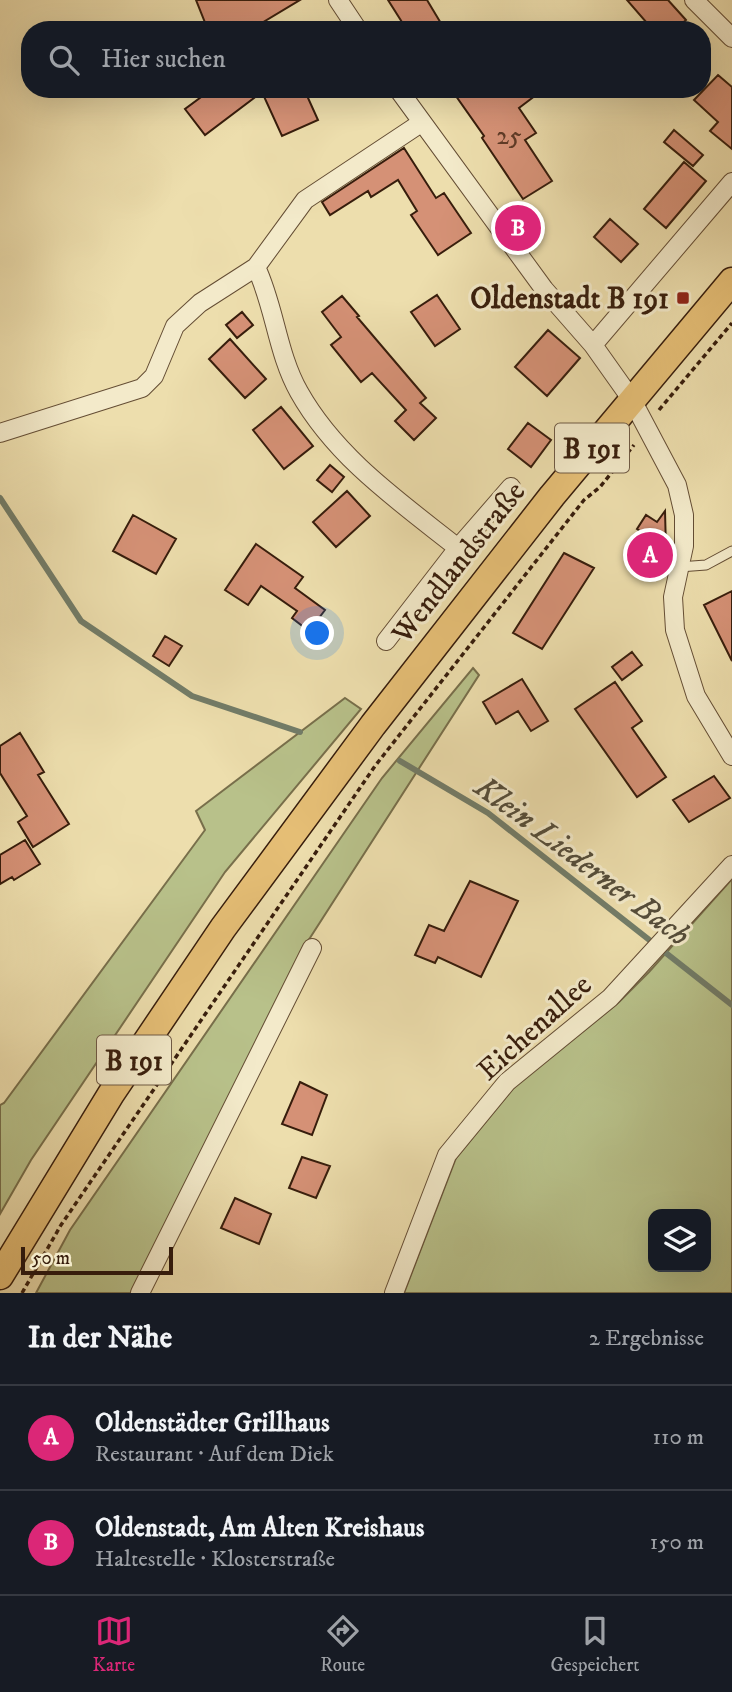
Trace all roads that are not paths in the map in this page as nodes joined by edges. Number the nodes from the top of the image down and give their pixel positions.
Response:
1 (338, 0) edge
2 (694, 0) edge
3 (352, 21) edge
4 (732, 38) edge
5 (404, 98) edge
6 (421, 123) junction
7 (732, 181) edge
8 (256, 267) junction
9 (732, 281) edge
10 (593, 345) junction
11 (632, 400) junction
12 (0, 433) edge
13 (511, 487) dead end
14 (458, 548) junction
15 (732, 551) edge
16 (679, 567) junction
17 (386, 641) dead end
18 (732, 756) edge
19 (732, 865) edge
20 (312, 947) dead end
21 (0, 1276) edge
22 (140, 1293) edge
23 (394, 1293) edge

1 - 3 street
2 - 4 street
5 - 6 street
6 - 8 street
6 - 10 street
7 - 10 street
8 - 12 street
8 - 14 street
9 - 11 main road, Wendlandstraße / B 191
10 - 11 street
11 - 16 street
11 - 21 main road, Wendlandstraße / B 191
13 - 14 street
14 - 17 street
15 - 16 lane
16 - 18 street
19 - 23 street, Eichenallee
20 - 22 street

